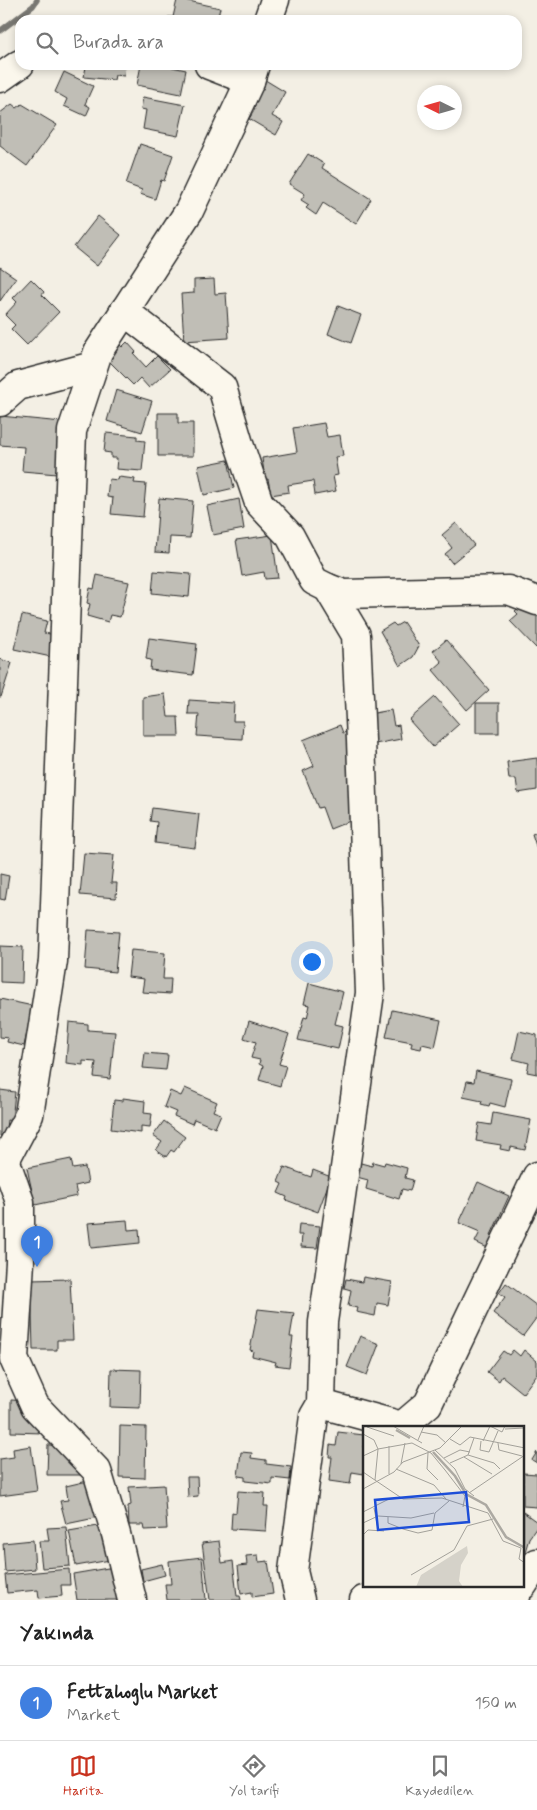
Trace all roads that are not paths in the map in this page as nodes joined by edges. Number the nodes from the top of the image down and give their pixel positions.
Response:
1 (274, 0) edge
2 (270, 15) edge
3 (15, 68) edge
4 (236, 70) edge
5 (252, 73) edge
6 (0, 78) edge
7 (124, 311) junction
8 (93, 366) junction
9 (0, 402) edge
10 (328, 588) junction
11 (537, 600) edge
12 (3, 1165) edge
13 (537, 1176) edge
14 (321, 1404) junction
15 (537, 1563) edge
16 (524, 1585) edge
17 (520, 1592) edge
18 (132, 1600) edge
19 (300, 1600) edge
20 (364, 1600) edge

1 - 2 street
3 - 6 street
4 - 5 street
5 - 7 street
7 - 8 street
7 - 10 street
8 - 9 street
8 - 12 street
10 - 11 street
10 - 14 street
12 - 18 street
13 - 14 street
14 - 19 street
15 - 16 street
17 - 20 street

